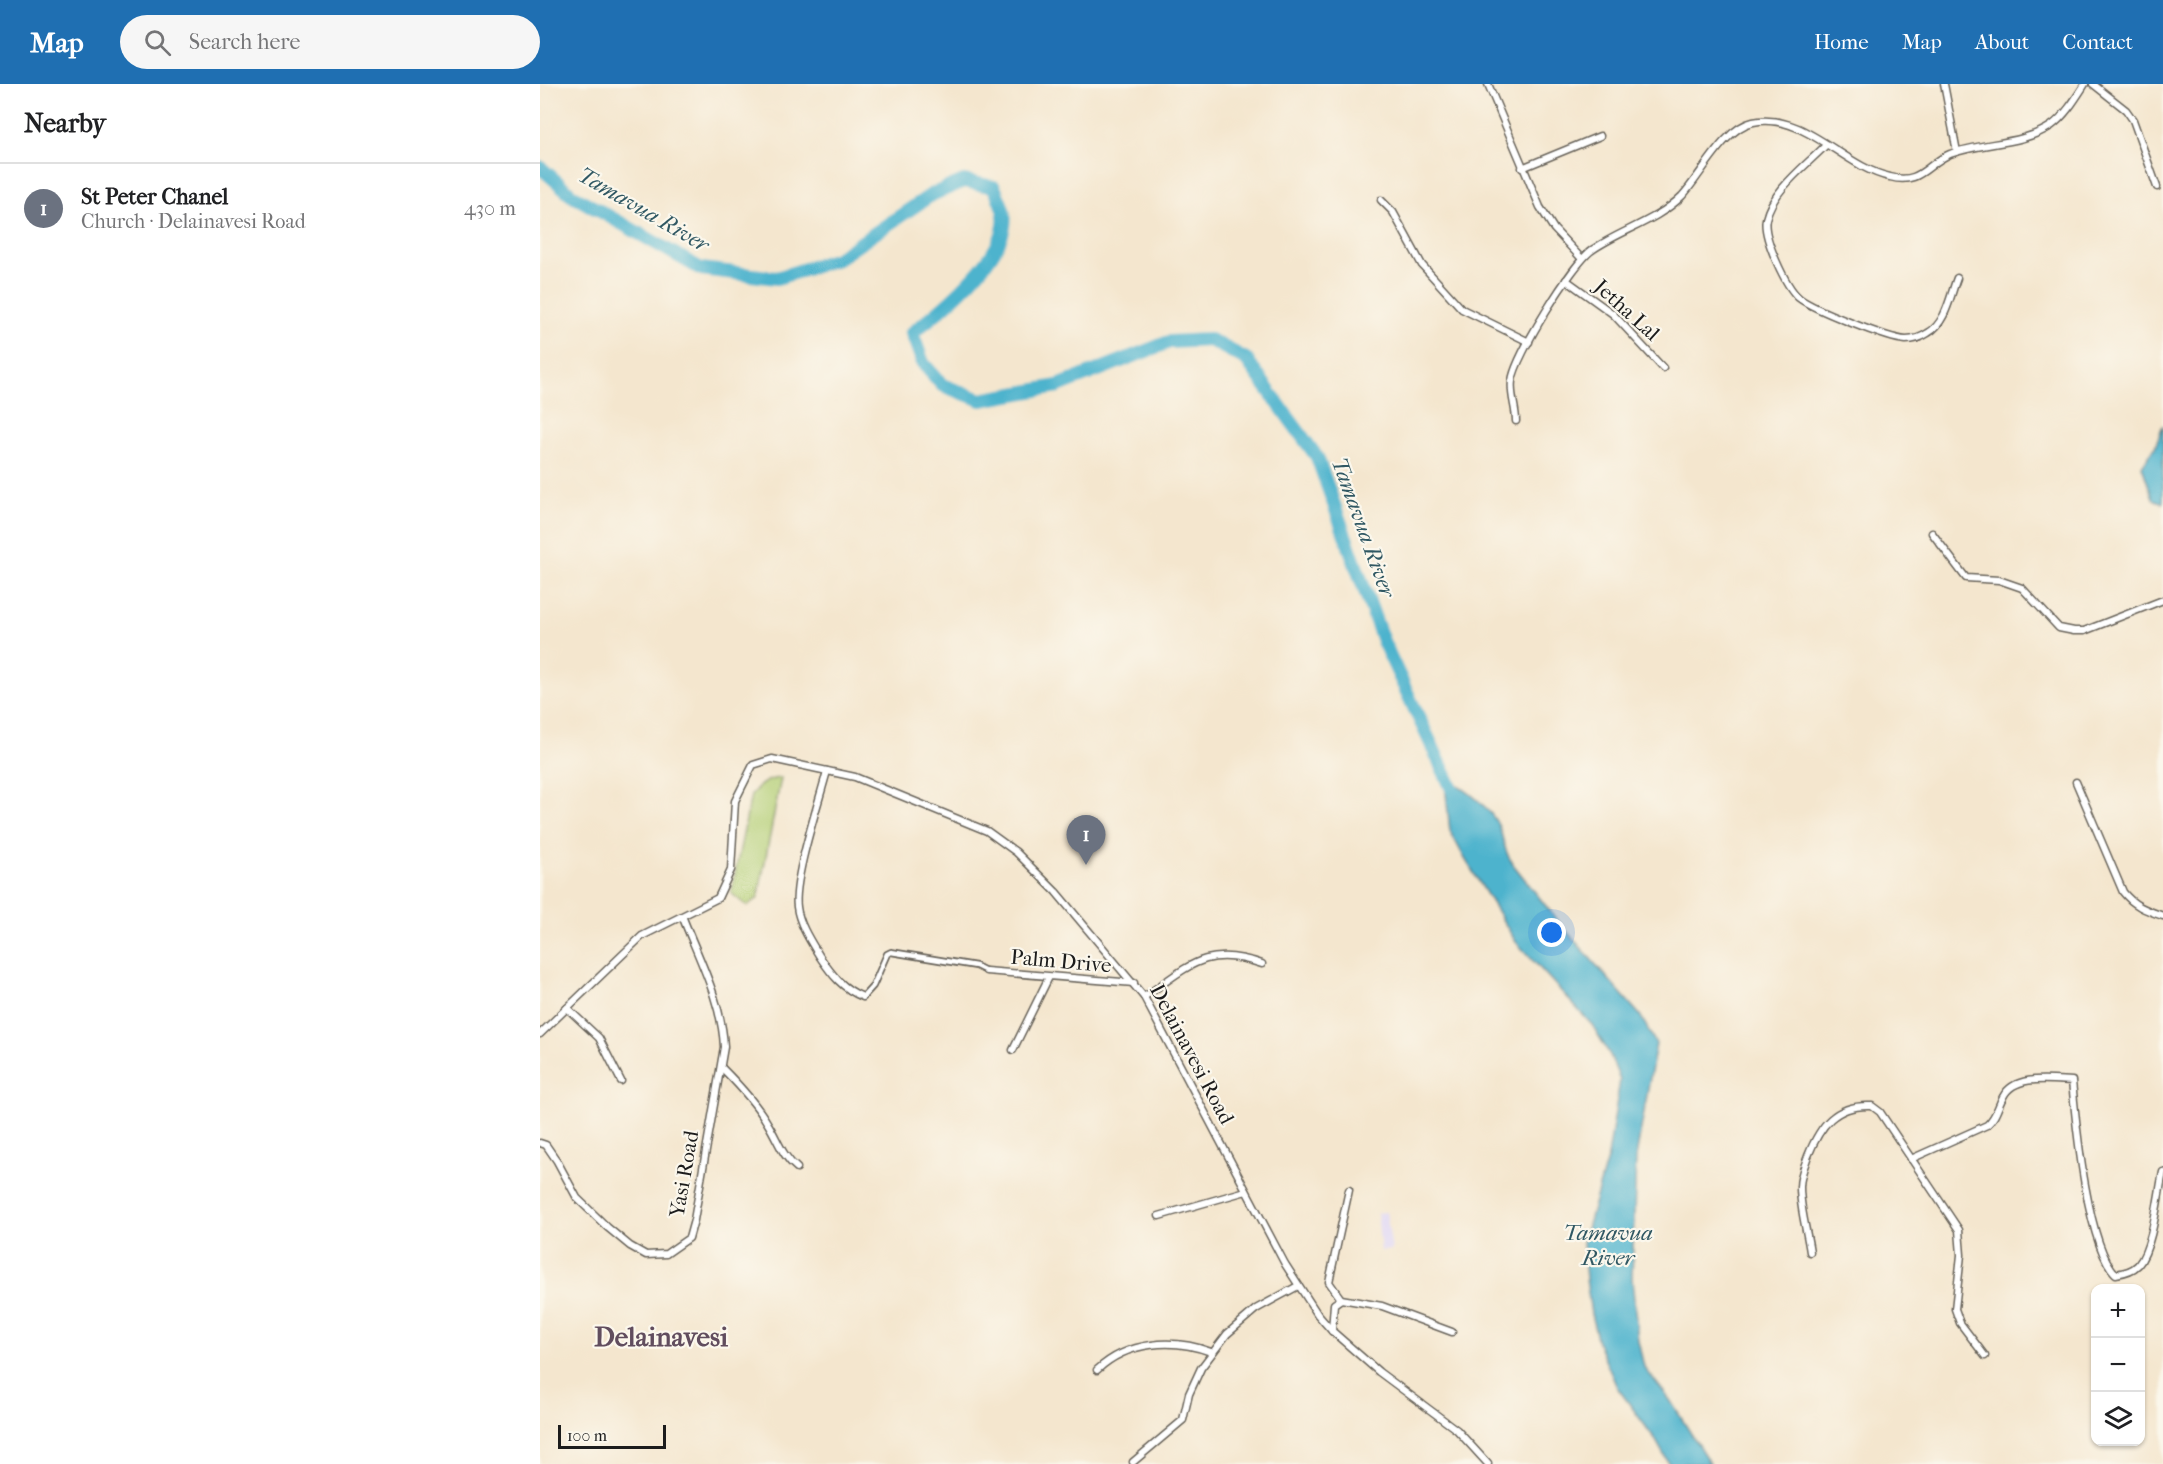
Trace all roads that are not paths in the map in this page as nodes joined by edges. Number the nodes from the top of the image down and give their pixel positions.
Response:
1 (1488, 84) edge
2 (1944, 84) edge
3 (2085, 84) edge
4 (2093, 84) edge
5 (1600, 136) dead end
6 (1826, 145) junction
7 (1957, 152) junction
8 (1522, 168) junction
9 (2157, 187) dead end
10 (1381, 200) dead end
11 (1582, 259) junction
12 (1957, 278) dead end
13 (1566, 280) junction
14 (1529, 342) junction
15 (1663, 368) dead end
16 (1516, 421) dead end
17 (1932, 533) dead end
18 (2163, 600) edge
19 (827, 771) junction
20 (2076, 782) dead end
21 (2163, 916) edge
22 (683, 918) junction
23 (1262, 964) dead end
24 (986, 971) joint
25 (1049, 977) junction
26 (1134, 983) junction
27 (863, 997) joint
28 (1144, 997) junction
29 (567, 1008) junction
30 (540, 1034) edge
31 (1013, 1050) dead end
32 (722, 1068) junction
33 (621, 1081) dead end
34 (540, 1143) edge
35 (1911, 1160) junction
36 (797, 1168) dead end
37 (2163, 1172) edge
38 (1349, 1190) dead end
39 (1246, 1191) junction
40 (1159, 1216) dead end
41 (1810, 1252) dead end
42 (1298, 1286) junction
43 (1341, 1299) junction
44 (1332, 1331) junction
45 (1452, 1332) dead end
46 (1211, 1352) junction
47 (1985, 1356) dead end
48 (1097, 1370) dead end
49 (1134, 1462) dead end
50 (1488, 1464) edge

1 - 8 street
2 - 7 street
3 - 7 street
4 - 9 street
5 - 8 street
6 - 7 street
6 - 11 street
6 - 12 street
8 - 11 street
10 - 14 street
11 - 13 street
13 - 14 street
13 - 15 street, Jetha Lal
14 - 16 street
17 - 18 street
19 - 22 street, Delainavesi Road
19 - 26 street, Delainavesi Road
19 - 27 street
20 - 21 street
22 - 29 street, Delainavesi Road
22 - 32 street, Yasi Road
23 - 28 street
24 - 25 street, Palm Drive
24 - 27 street
25 - 26 street, Palm Drive
25 - 31 street
26 - 28 street, Delainavesi Road
28 - 39 street, Delainavesi Road
29 - 30 street, Delainavesi Road
29 - 33 street
32 - 34 street, Yasi Road
32 - 36 street
35 - 37 street
35 - 41 street
35 - 47 street
38 - 43 street
39 - 40 street
39 - 42 street, Delainavesi Road
42 - 44 street, Delainavesi Road
42 - 46 street
43 - 44 street
43 - 45 street
44 - 50 street, Delainavesi Road
46 - 48 street
46 - 49 street

